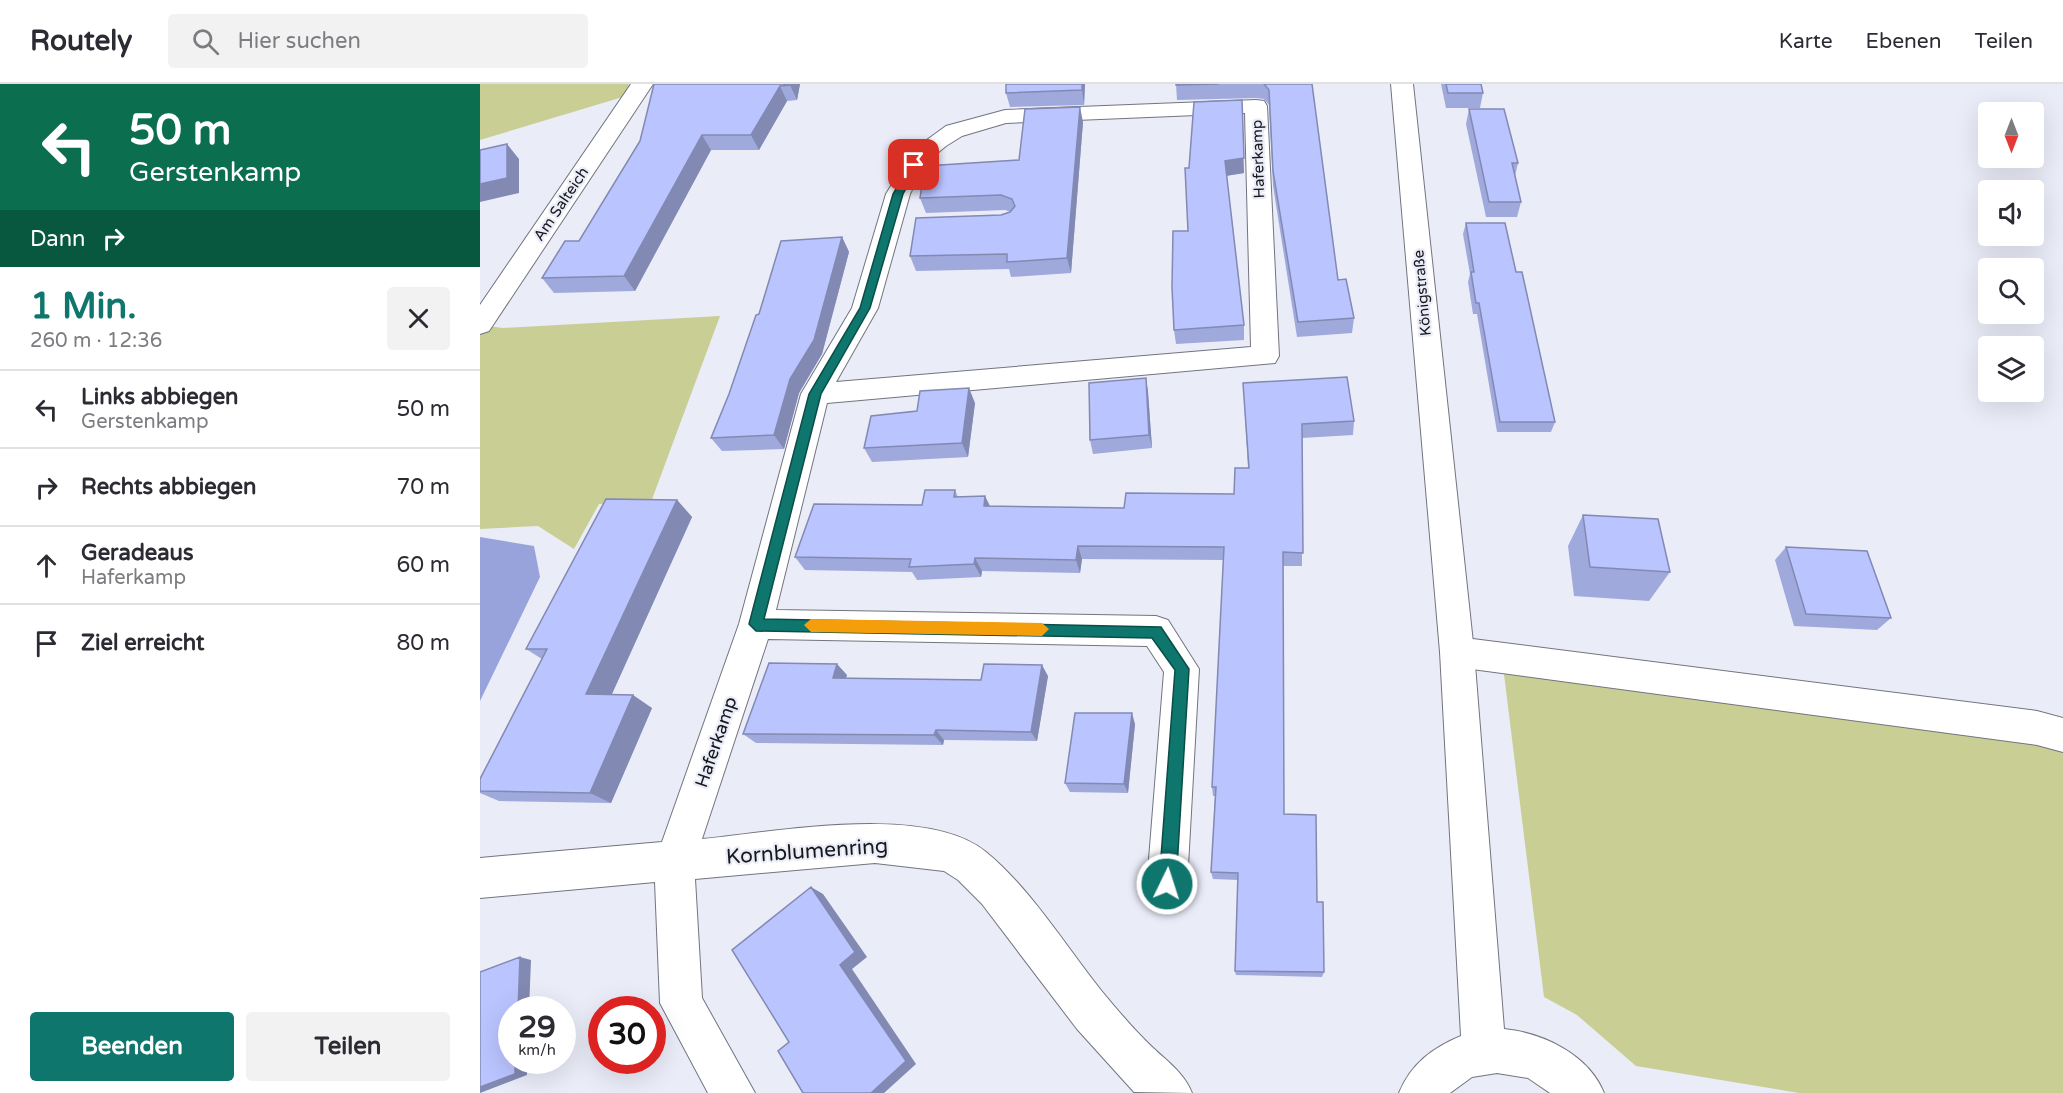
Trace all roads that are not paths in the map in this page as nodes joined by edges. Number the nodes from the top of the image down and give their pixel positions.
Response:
1 (642, 84) edge
2 (1402, 84) edge
3 (1255, 95) edge
4 (480, 324) edge
5 (815, 394) junction
6 (756, 624) junction
7 (1457, 652) junction
8 (2063, 735) edge
9 (675, 860) junction
10 (480, 878) edge
11 (1167, 884) dead end
12 (1484, 1051) junction
13 (733, 1093) edge
14 (1170, 1093) edge
15 (1421, 1093) edge
16 (1582, 1093) edge

1 - 4 street, Am Salteich
2 - 7 street, Königstraße
3 - 5 street, Haferkamp
3 - 5 street, Haferkamp
5 - 6 street, Haferkamp
6 - 9 street, Haferkamp
6 - 11 street
7 - 8 street
7 - 12 street, Königstraße
9 - 10 street, Kornblumenring
9 - 13 street, Haferkamp
9 - 14 street, Kornblumenring
12 - 15 street
12 - 16 street

